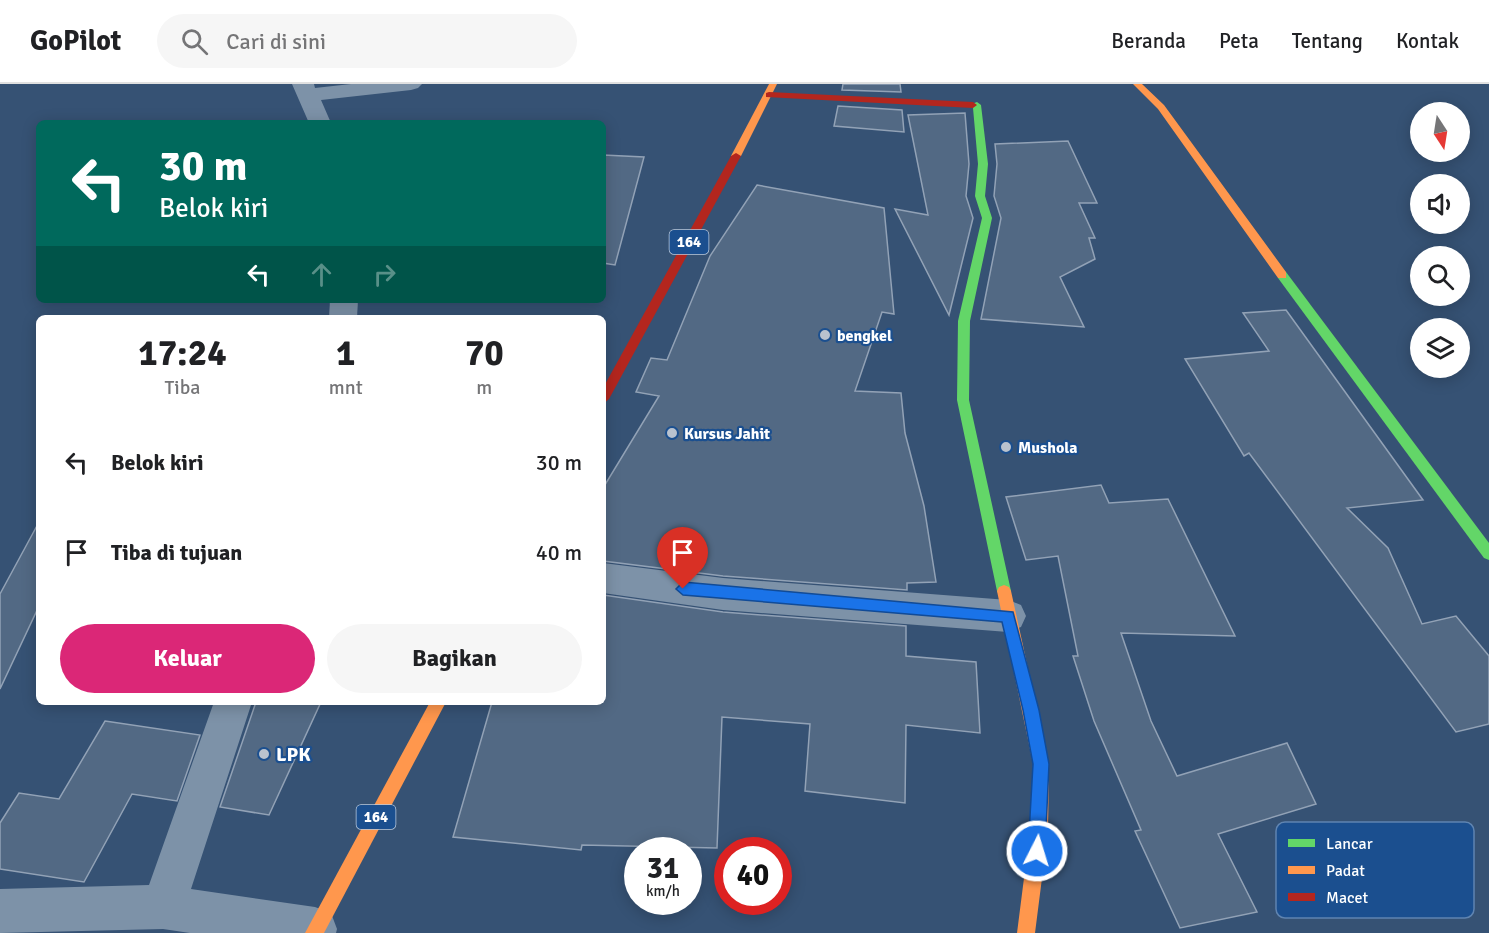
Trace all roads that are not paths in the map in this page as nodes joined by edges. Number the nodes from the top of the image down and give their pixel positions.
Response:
1 (411, 84) edge
2 (1137, 84) edge
3 (306, 90) edge
4 (771, 90) edge
5 (319, 120) edge
6 (606, 393) edge
7 (1489, 554) edge
8 (606, 578) edge
9 (1008, 616) junction
10 (232, 705) edge
11 (436, 705) edge
12 (162, 907) junction
13 (0, 911) edge
14 (314, 931) edge
15 (1026, 933) edge

1 - 3 street
2 - 7 street
3 - 5 street
4 - 6 street, 164
4 - 9 street
8 - 9 street
9 - 15 street
10 - 12 street
11 - 14 street, 164
12 - 13 street
12 - 14 street

